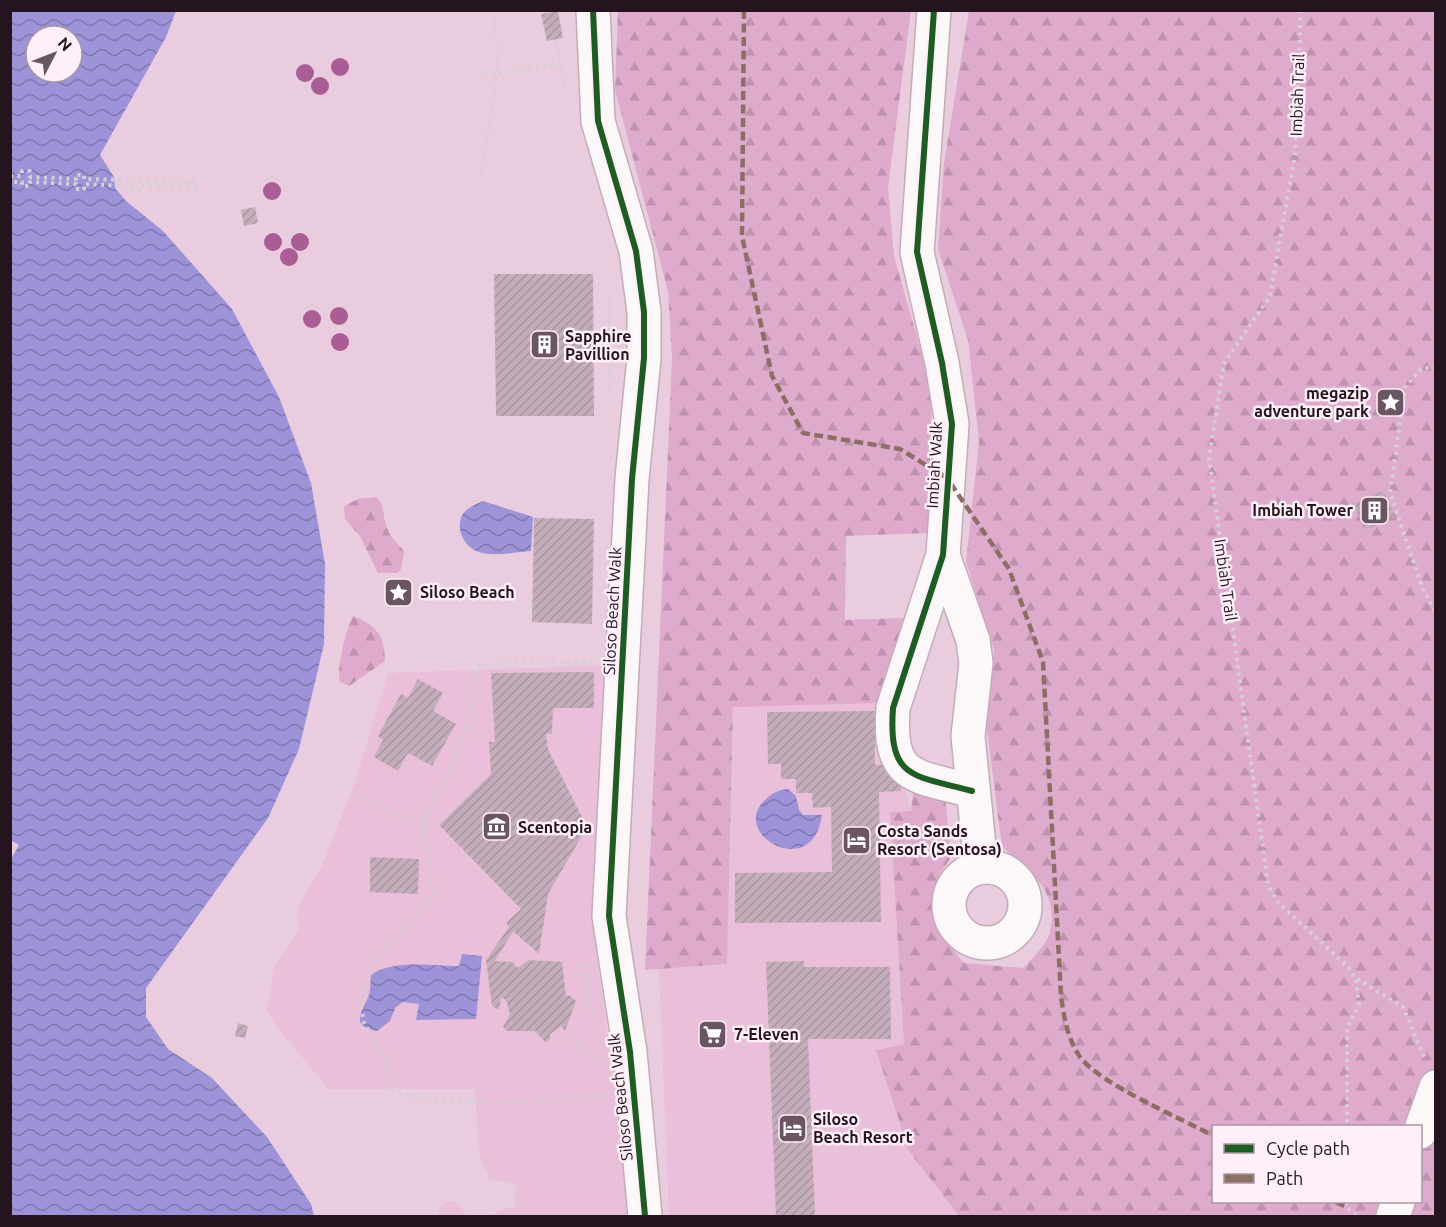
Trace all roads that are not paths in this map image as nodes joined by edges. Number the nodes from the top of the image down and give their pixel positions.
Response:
1 (593, 10) edge
2 (934, 10) edge
3 (943, 555) junction
4 (972, 791) junction
5 (981, 867) dead end
6 (1431, 1074) edge
7 (1421, 1125) edge
8 (645, 1216) edge

1 - 8 street, Siloso Beach Walk
2 - 3 street, Imbiah Walk
3 - 4 street, Imbiah Walk
3 - 4 street, Imbiah Walk
4 - 5 street, Imbiah Walk
6 - 7 street

